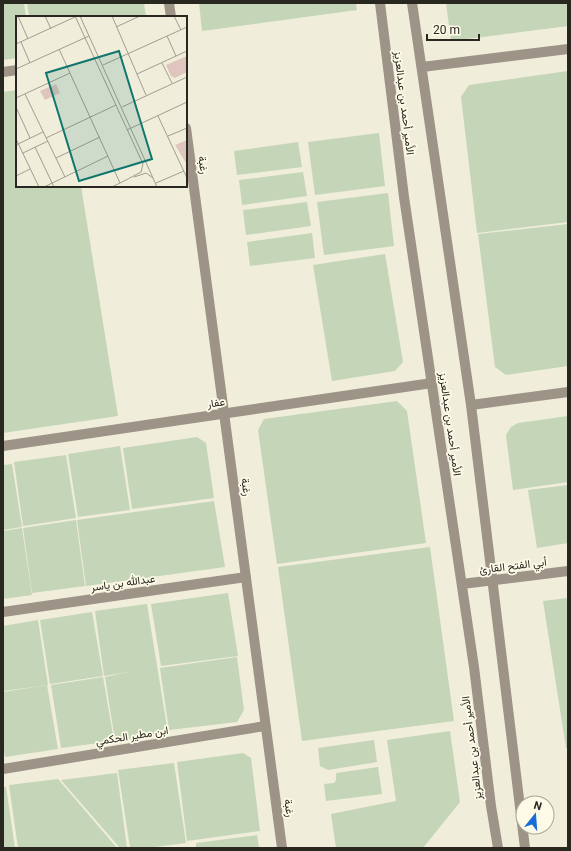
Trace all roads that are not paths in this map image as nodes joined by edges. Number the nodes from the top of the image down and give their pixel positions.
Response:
1 (169, 3) edge
2 (380, 3) edge
3 (412, 3) edge
4 (171, 16) edge
5 (568, 49) edge
6 (422, 67) junction
7 (16, 70) edge
8 (3, 72) edge
9 (187, 136) edge
10 (432, 382) junction
11 (568, 392) edge
12 (471, 405) junction
13 (224, 414) junction
14 (3, 446) edge
15 (568, 571) edge
16 (246, 577) junction
17 (492, 581) junction
18 (462, 584) junction
19 (3, 612) edge
20 (265, 726) junction
21 (3, 769) edge
22 (282, 848) edge
23 (498, 848) edge
24 (525, 848) edge

1 - 4 street
2 - 10 street, الأمير أحمد بن عبدالعزيز
3 - 6 street, الأمير أحمد بن عبدالعزيز
5 - 6 street
6 - 12 street, الأمير أحمد بن عبدالعزيز
7 - 8 street
9 - 13 street, رغبة
10 - 13 street, عفار
10 - 18 street, الأمير أحمد بن عبدالعزيز
11 - 12 street
12 - 17 street, الأمير أحمد بن عبدالعزيز
13 - 14 street, عفار
13 - 16 street, رغبة
15 - 17 street, أبي الفتح القارئ
16 - 19 street, عبدالله بن ياسر
16 - 20 street, رغبة
17 - 18 street, أبي الفتح القارئ
17 - 24 street, الأمير أحمد بن عبدالعزيز
18 - 23 street, الأمير أحمد بن عبدالعزيز
20 - 21 street, ابن مطير الحكمي
20 - 22 street, رغبة

